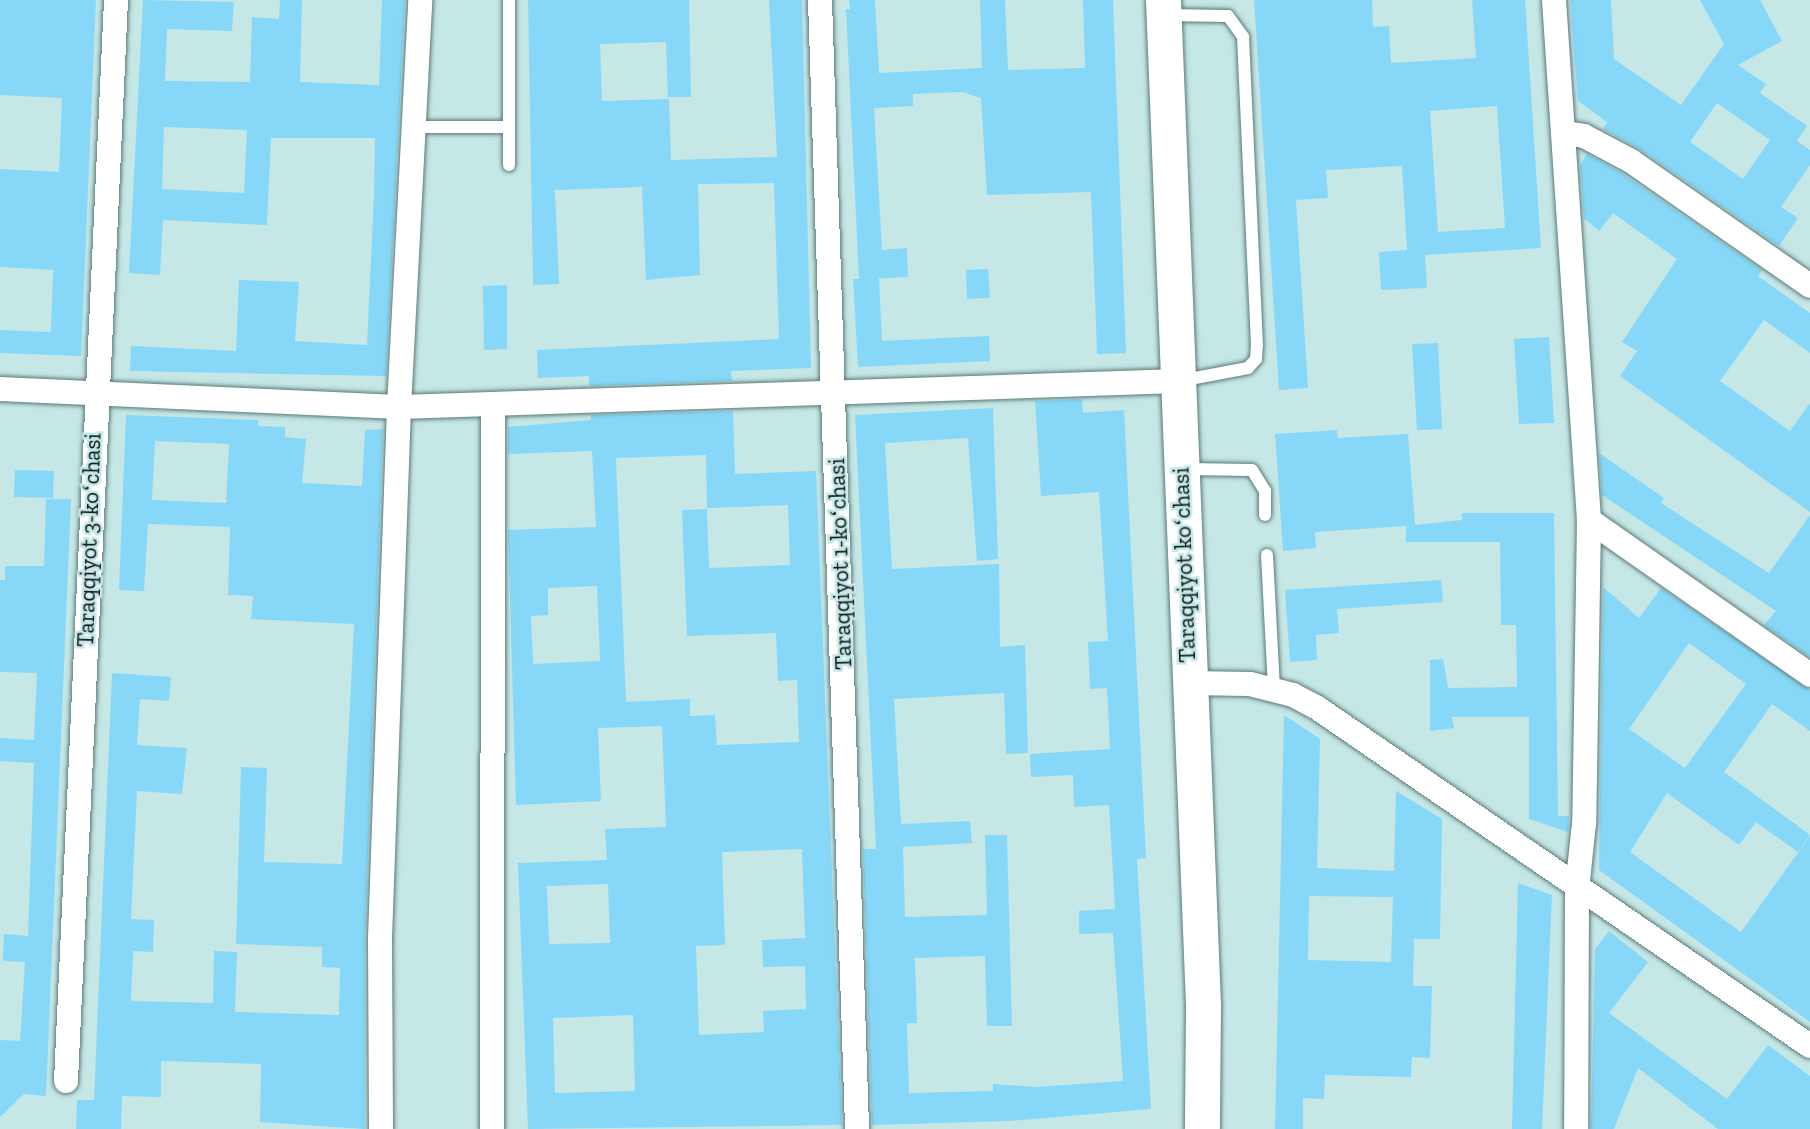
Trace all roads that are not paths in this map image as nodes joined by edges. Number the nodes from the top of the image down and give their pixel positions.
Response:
1 (116, 0) edge
2 (420, 0) edge
3 (509, 0) edge
4 (820, 0) edge
5 (1554, 0) edge
6 (1163, 7) edge
7 (414, 127) junction
8 (509, 127) junction
9 (1566, 133) junction
10 (509, 165) dead end
11 (1810, 286) edge
12 (1179, 381) junction
13 (0, 390) edge
14 (832, 390) junction
15 (95, 395) junction
16 (493, 406) junction
17 (399, 407) junction
18 (1181, 469) junction
19 (1265, 515) dead end
20 (1589, 520) junction
21 (1267, 555) dead end
22 (1810, 675) edge
23 (1188, 683) junction
24 (1274, 690) junction
25 (1577, 890) junction
26 (1810, 1046) edge
27 (66, 1081) dead end
28 (381, 1129) edge
29 (492, 1129) edge
30 (857, 1129) edge
31 (1202, 1129) edge
32 (1576, 1129) edge

1 - 15 street, Taraqqiyot 3-koʻchasi
2 - 7 street
3 - 8 lane
4 - 14 street, Taraqqiyot 1-koʻchasi
5 - 9 street
6 - 12 street, Taraqqiyot koʻchasi
6 - 12 lane
7 - 8 lane
7 - 17 street
8 - 10 lane
9 - 11 street
9 - 20 street
12 - 14 street
12 - 18 street, Taraqqiyot koʻchasi
13 - 15 street
14 - 16 street
14 - 30 street, Taraqqiyot 1-koʻchasi
15 - 17 street
15 - 27 street, Taraqqiyot 3-koʻchasi
16 - 17 street
16 - 29 street
17 - 28 street
18 - 19 lane
18 - 23 street, Taraqqiyot koʻchasi
20 - 22 street
20 - 25 street
21 - 24 lane
23 - 24 street
23 - 31 street, Taraqqiyot koʻchasi
24 - 25 street
25 - 26 street
25 - 32 street

